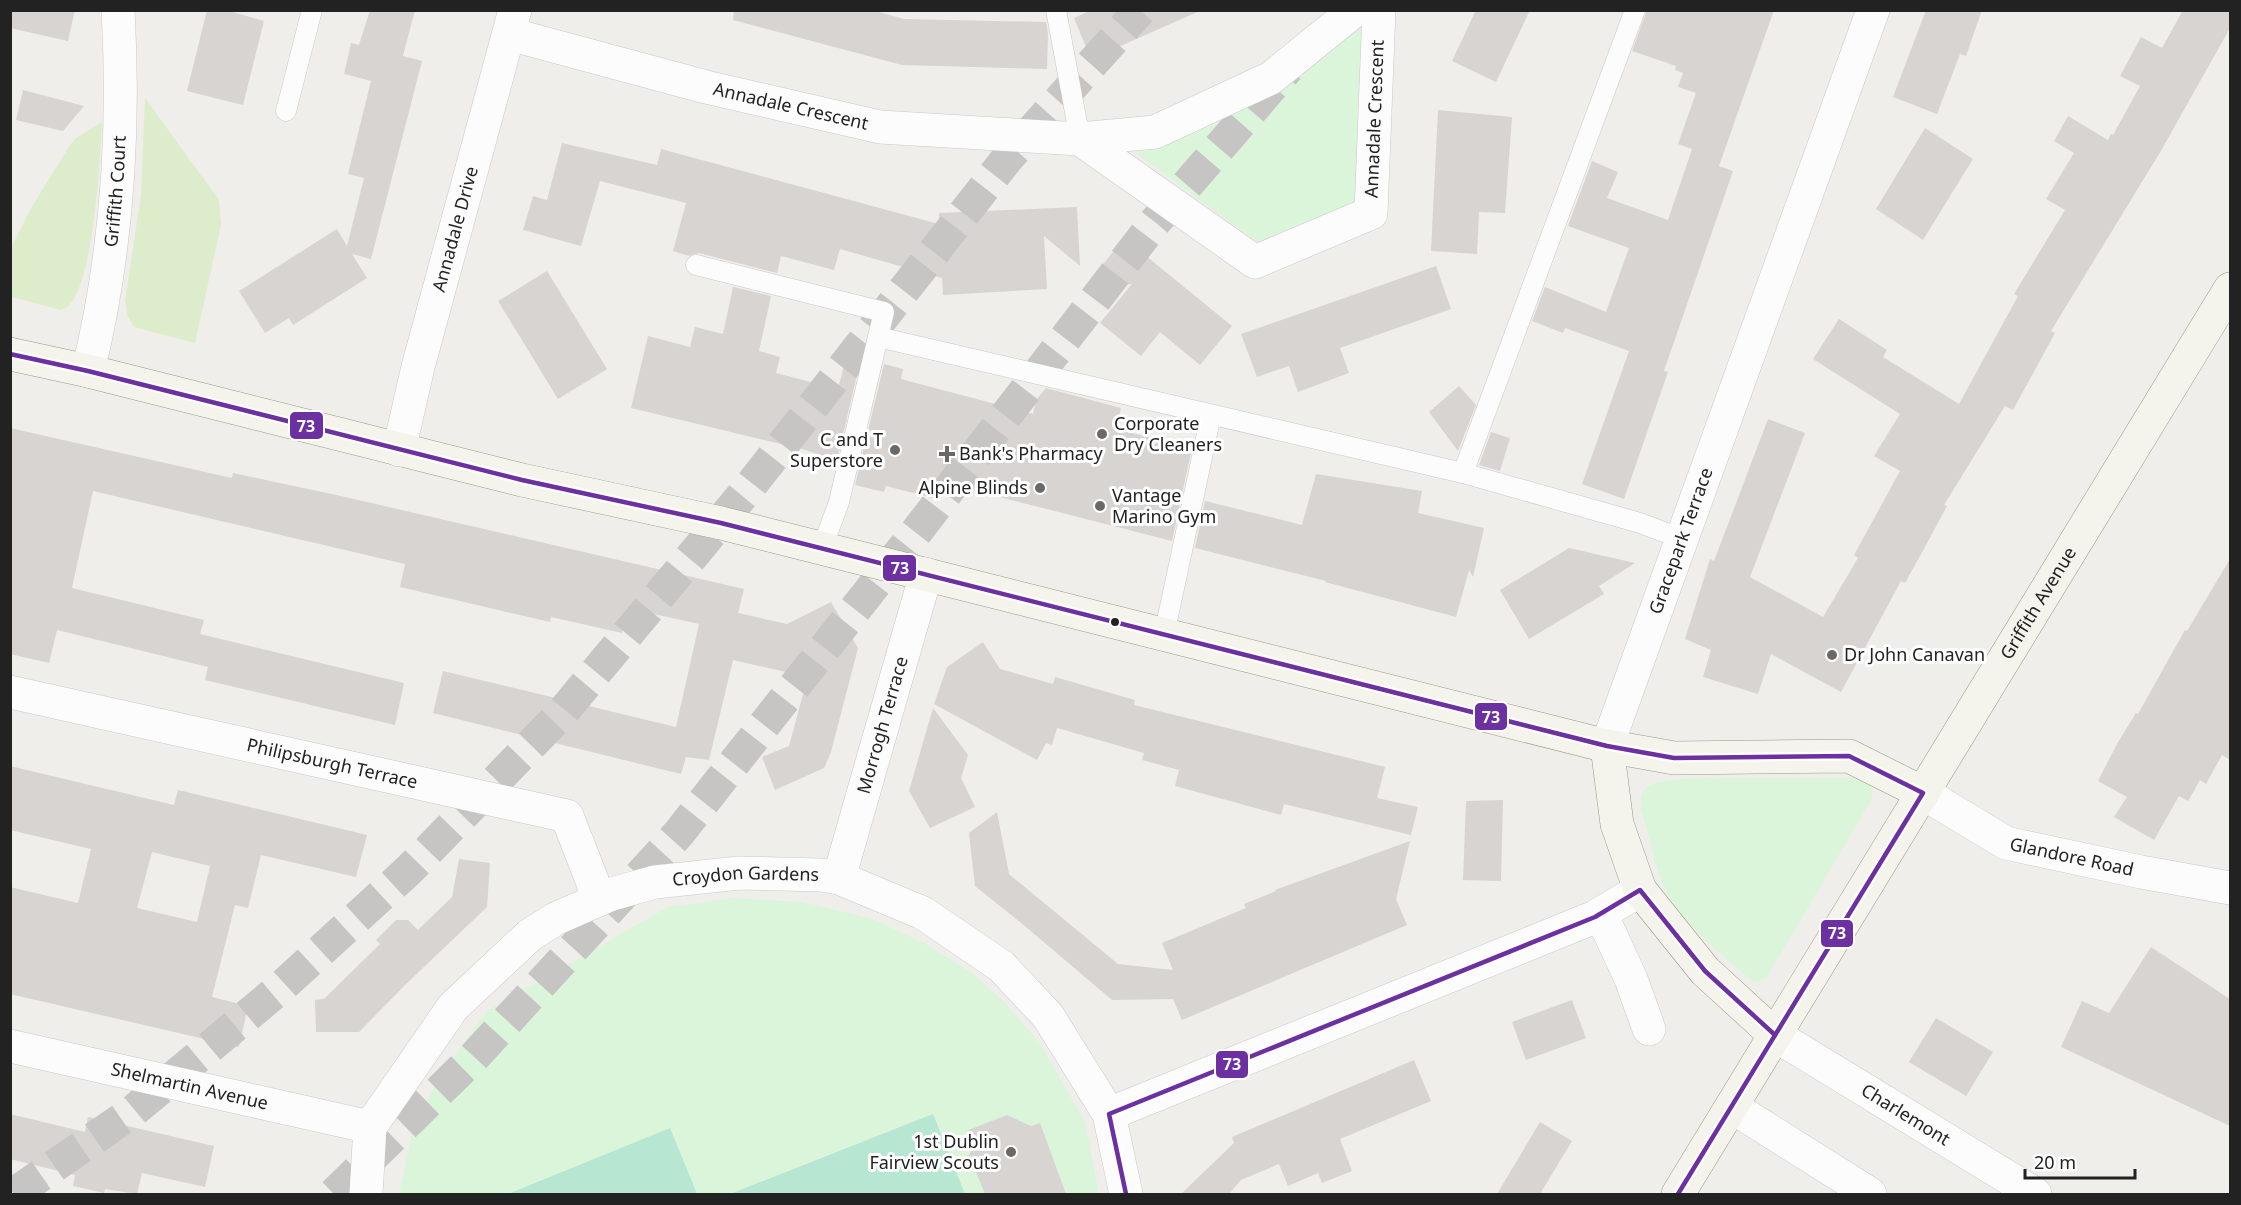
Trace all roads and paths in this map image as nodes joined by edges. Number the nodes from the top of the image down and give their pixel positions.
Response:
1 (118, 10) edge
2 (312, 10) edge
3 (1056, 10) edge
4 (1355, 10) edge
5 (1379, 10) edge
6 (1635, 10) edge
7 (1873, 10) edge
8 (512, 22) edge
9 (286, 111) dead end
10 (1080, 139) junction
11 (696, 265) dead end
12 (2230, 289) edge
13 (878, 337) junction
14 (10, 354) edge
15 (88, 371) junction
16 (1210, 415) junction
17 (399, 450) junction
18 (1463, 473) junction
19 (1682, 539) junction
20 (822, 548) junction
21 (926, 574) junction
22 (1164, 635) junction
23 (10, 692) edge
24 (1607, 746) junction
25 (1923, 794) junction
26 (840, 878) junction
27 (2230, 888) edge
28 (1640, 890) junction
29 (596, 900) junction
30 (1601, 914) junction
31 (1649, 1029) dead end
32 (1776, 1035) junction
33 (10, 1046) edge
34 (1732, 1107) junction
35 (1109, 1114) junction
36 (370, 1127) junction
37 (366, 1194) edge
38 (1126, 1194) edge
39 (1678, 1194) edge
40 (1870, 1194) edge
41 (2035, 1194) edge

1 - 15 street, Griffith Court
2 - 9 lane
3 - 10 lane
4 - 10 street, Annadale Crescent
5 - 10 street, Annadale Crescent
6 - 18 lane
7 - 19 street, Gracepark Terrace
8 - 10 street, Annadale Crescent
8 - 17 street, Annadale Drive
11 - 13 lane
12 - 25 street, Griffith Avenue
13 - 16 lane
13 - 20 lane
14 - 15 street
15 - 17 street
16 - 18 lane
16 - 22 lane
17 - 20 street
18 - 19 lane
19 - 24 street, Gracepark Terrace
20 - 21 street
21 - 22 street
21 - 26 street, Morrogh Terrace
22 - 24 street
23 - 29 street, Philipsburgh Terrace
24 - 25 street
24 - 28 street, Gracepark Terrace
25 - 27 street, Glandore Road
25 - 32 street, Griffith Avenue
26 - 29 street, Croydon Gardens
26 - 35 street, Croydon Gardens
28 - 30 street
28 - 32 street, Gracepark Terrace
29 - 36 street, Croydon Gardens
30 - 31 street
30 - 35 street
32 - 34 street, Griffith Avenue
32 - 41 street, Charlemont
33 - 36 street, Shelmartin Avenue
34 - 39 street, Griffith Avenue
34 - 40 street
35 - 38 street, Croydon Gardens
36 - 37 street

